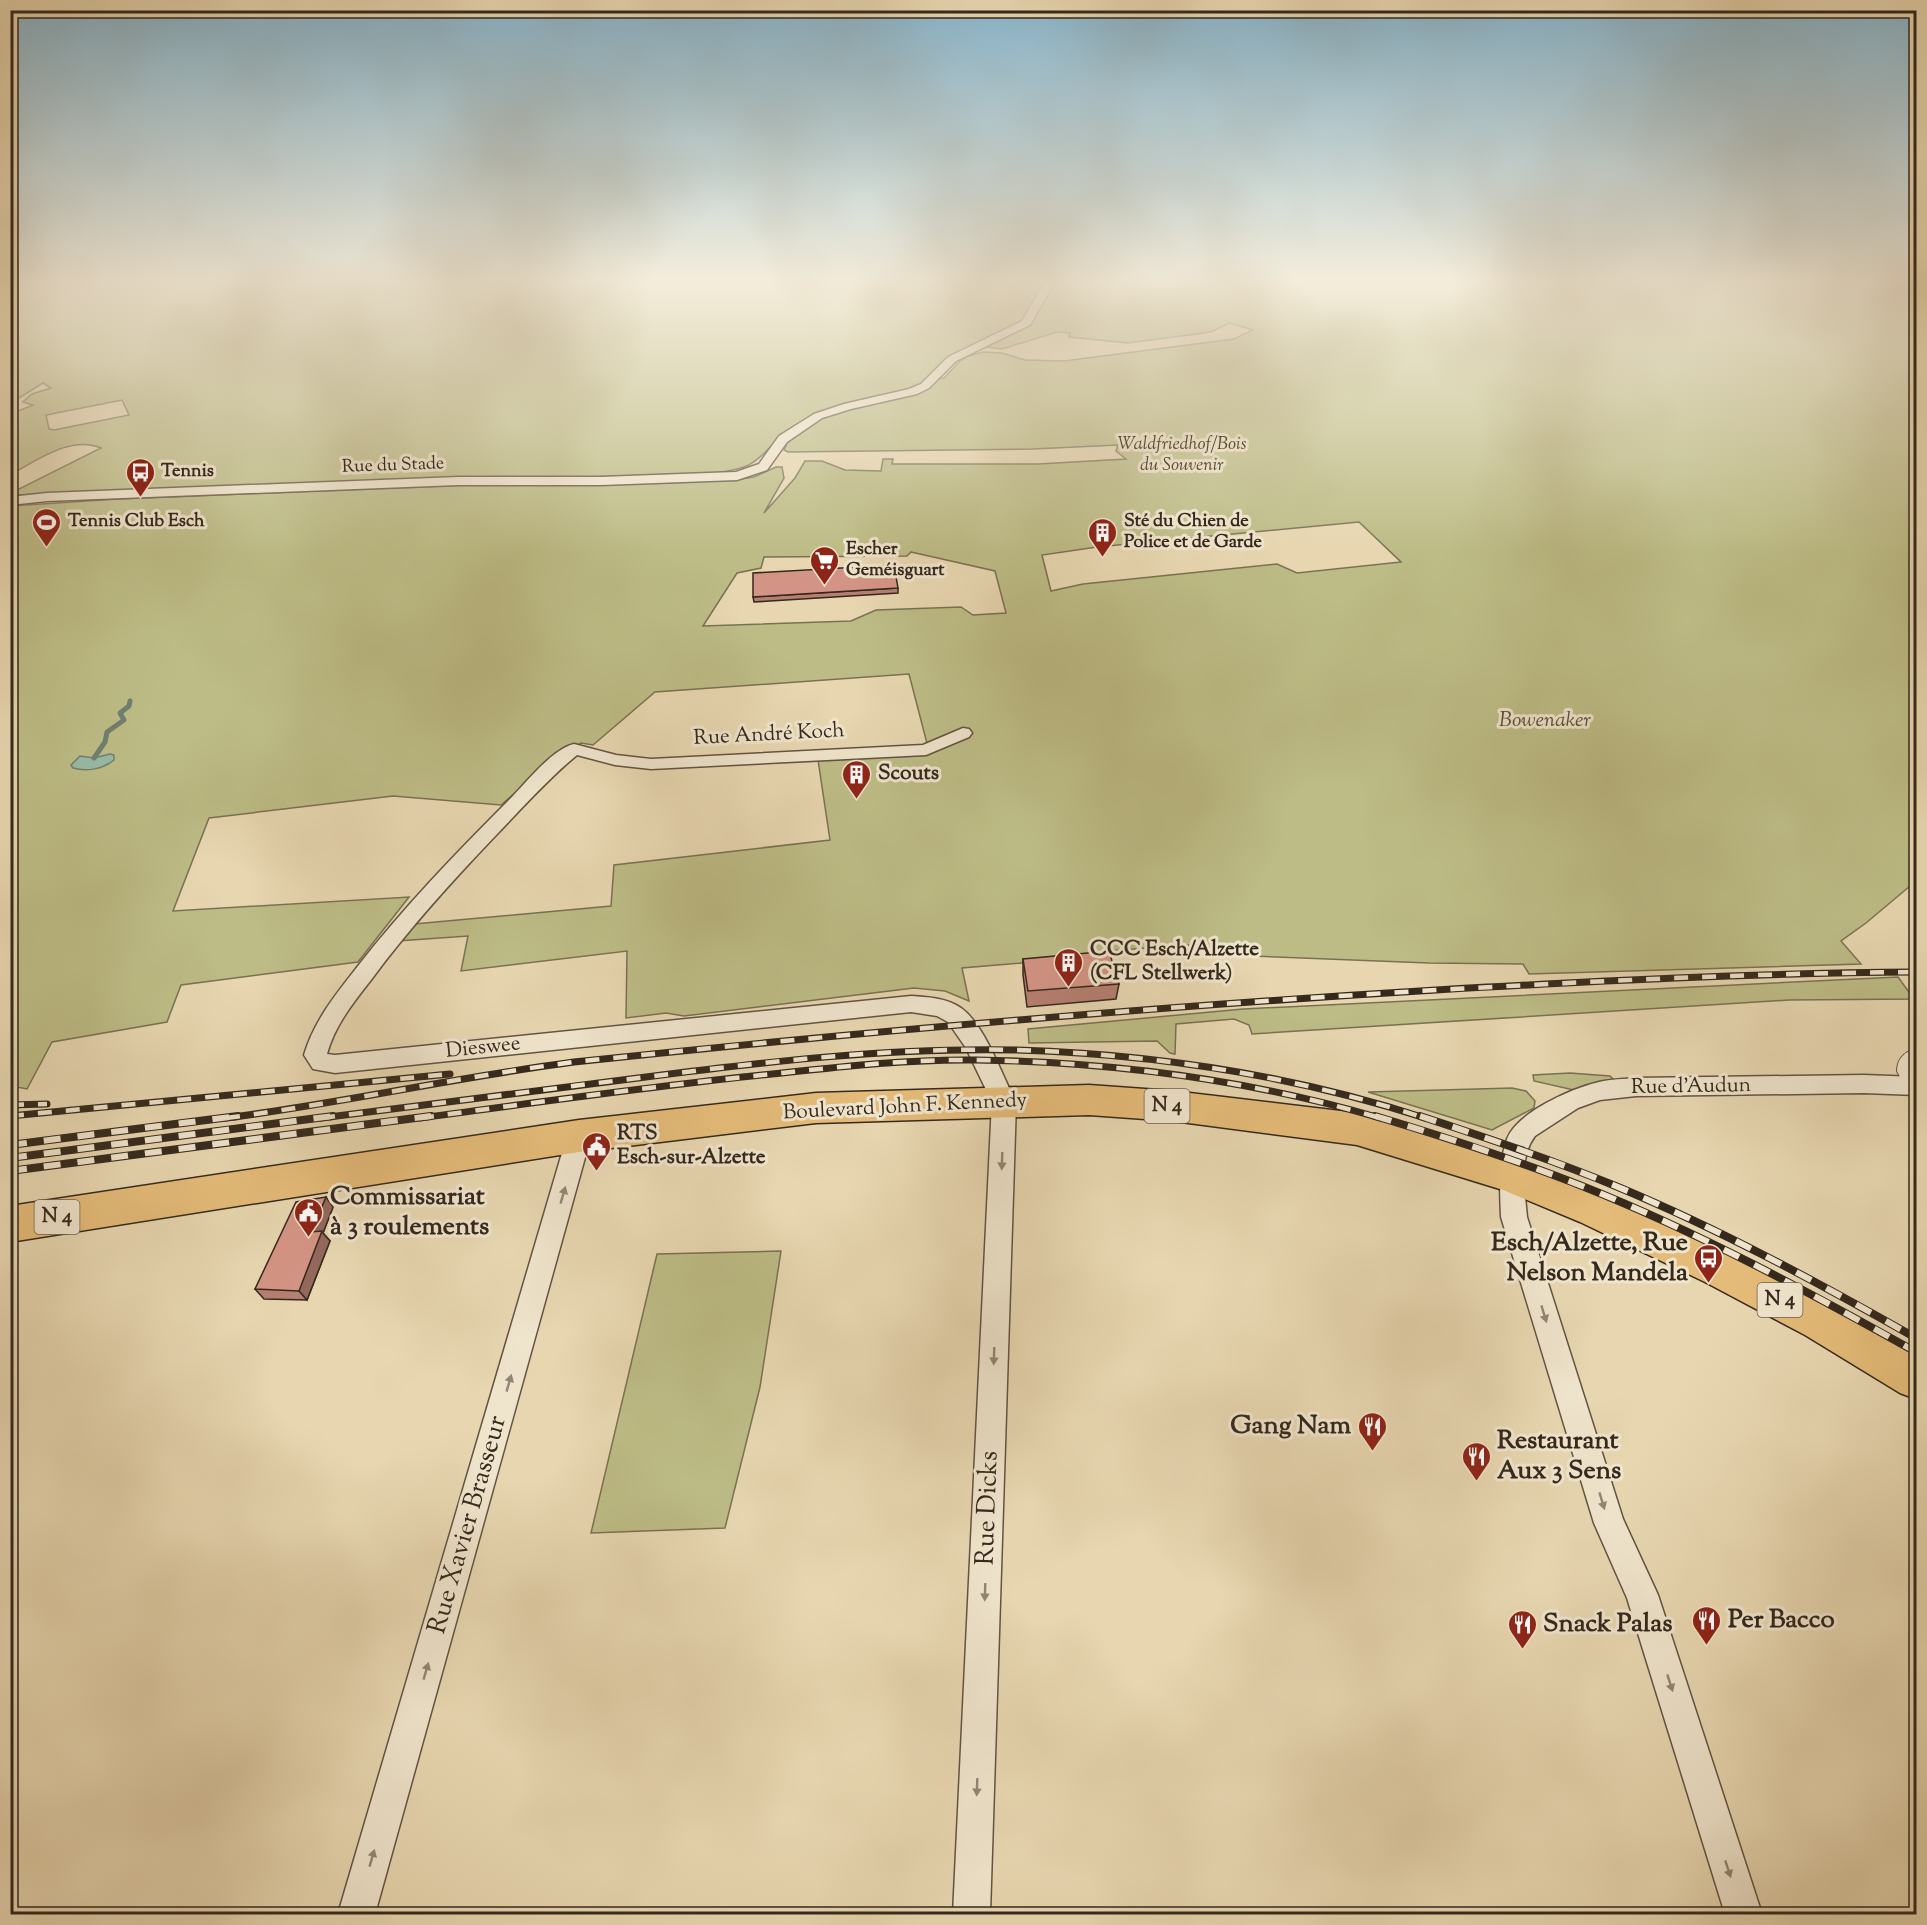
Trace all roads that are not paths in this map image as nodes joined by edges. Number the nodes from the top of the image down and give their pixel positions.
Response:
1 (938, 373) edge
2 (10, 501) edge
3 (963, 733) dead end
4 (574, 749) joint
5 (1917, 1059) edge
6 (1917, 1084) edge
7 (1004, 1102) junction
8 (579, 1136) junction
9 (1511, 1176) junction
10 (10, 1224) edge
11 (1917, 1378) edge
12 (356, 1914) edge
13 (972, 1914) edge
14 (1743, 1914) edge

1 - 2 street, Rue du Stade
3 - 4 street, Rue André Koch
4 - 7 street, Dieswee
5 - 6 street, Rue d'Audun
6 - 9 street, Rue d'Audun
7 - 8 main road, Boulevard John F. Kennedy / N 4
7 - 9 main road, Boulevard John F. Kennedy / N 4
7 -> 13 street, Rue Dicks
8 - 10 main road, Boulevard John F. Kennedy / N 4
12 -> 8 street, Rue Xavier Brasseur
9 - 11 main road, N 4
9 -> 14 street, Rue d'Audun

